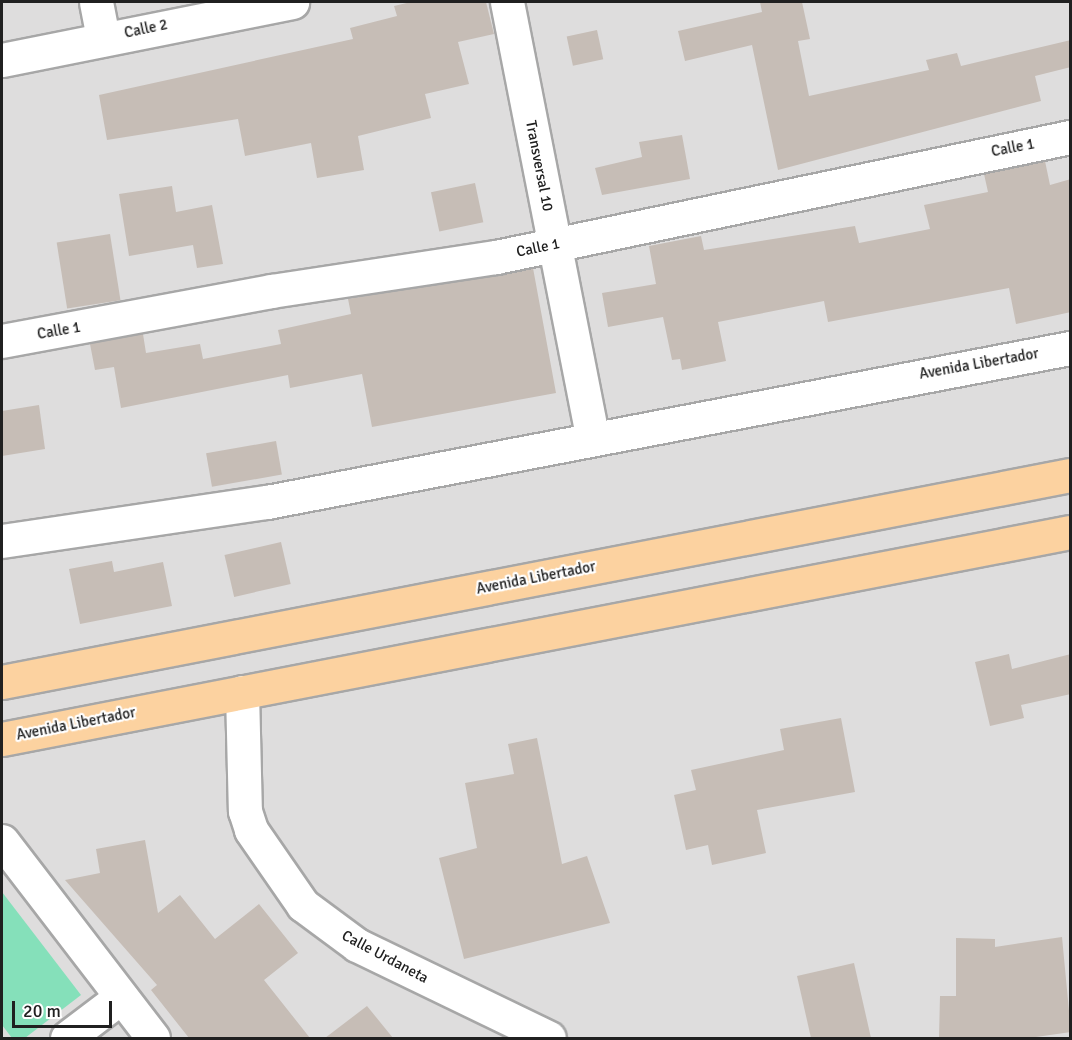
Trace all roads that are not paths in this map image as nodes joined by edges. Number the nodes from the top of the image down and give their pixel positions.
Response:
1 (96, 2) edge
2 (292, 2) edge
3 (507, 2) edge
4 (103, 39) junction
5 (2, 60) edge
6 (1071, 137) edge
7 (555, 245) junction
8 (2, 341) edge
9 (1071, 348) edge
10 (592, 436) junction
11 (1071, 475) edge
12 (1071, 532) edge
13 (2, 541) edge
14 (2, 682) edge
15 (242, 692) junction
16 (2, 739) edge
17 (2, 841) edge
18 (121, 997) junction
19 (67, 1038) edge
20 (153, 1038) edge
21 (549, 1038) edge

1 - 4 street
2 - 4 street, Calle 2
3 - 7 street, Transversal 10
4 - 5 street, Calle 2
6 - 7 street, Calle 1
7 - 8 street, Calle 1
7 - 10 street, Transversal 10
9 - 10 street, Avenida Libertador
10 - 13 street, Avenida Libertador
11 - 14 main road, Avenida Libertador
12 - 15 main road, Avenida Libertador
15 - 16 main road, Avenida Libertador
15 - 21 street, Calle Urdaneta
17 - 18 street
18 - 19 street
18 - 20 street

